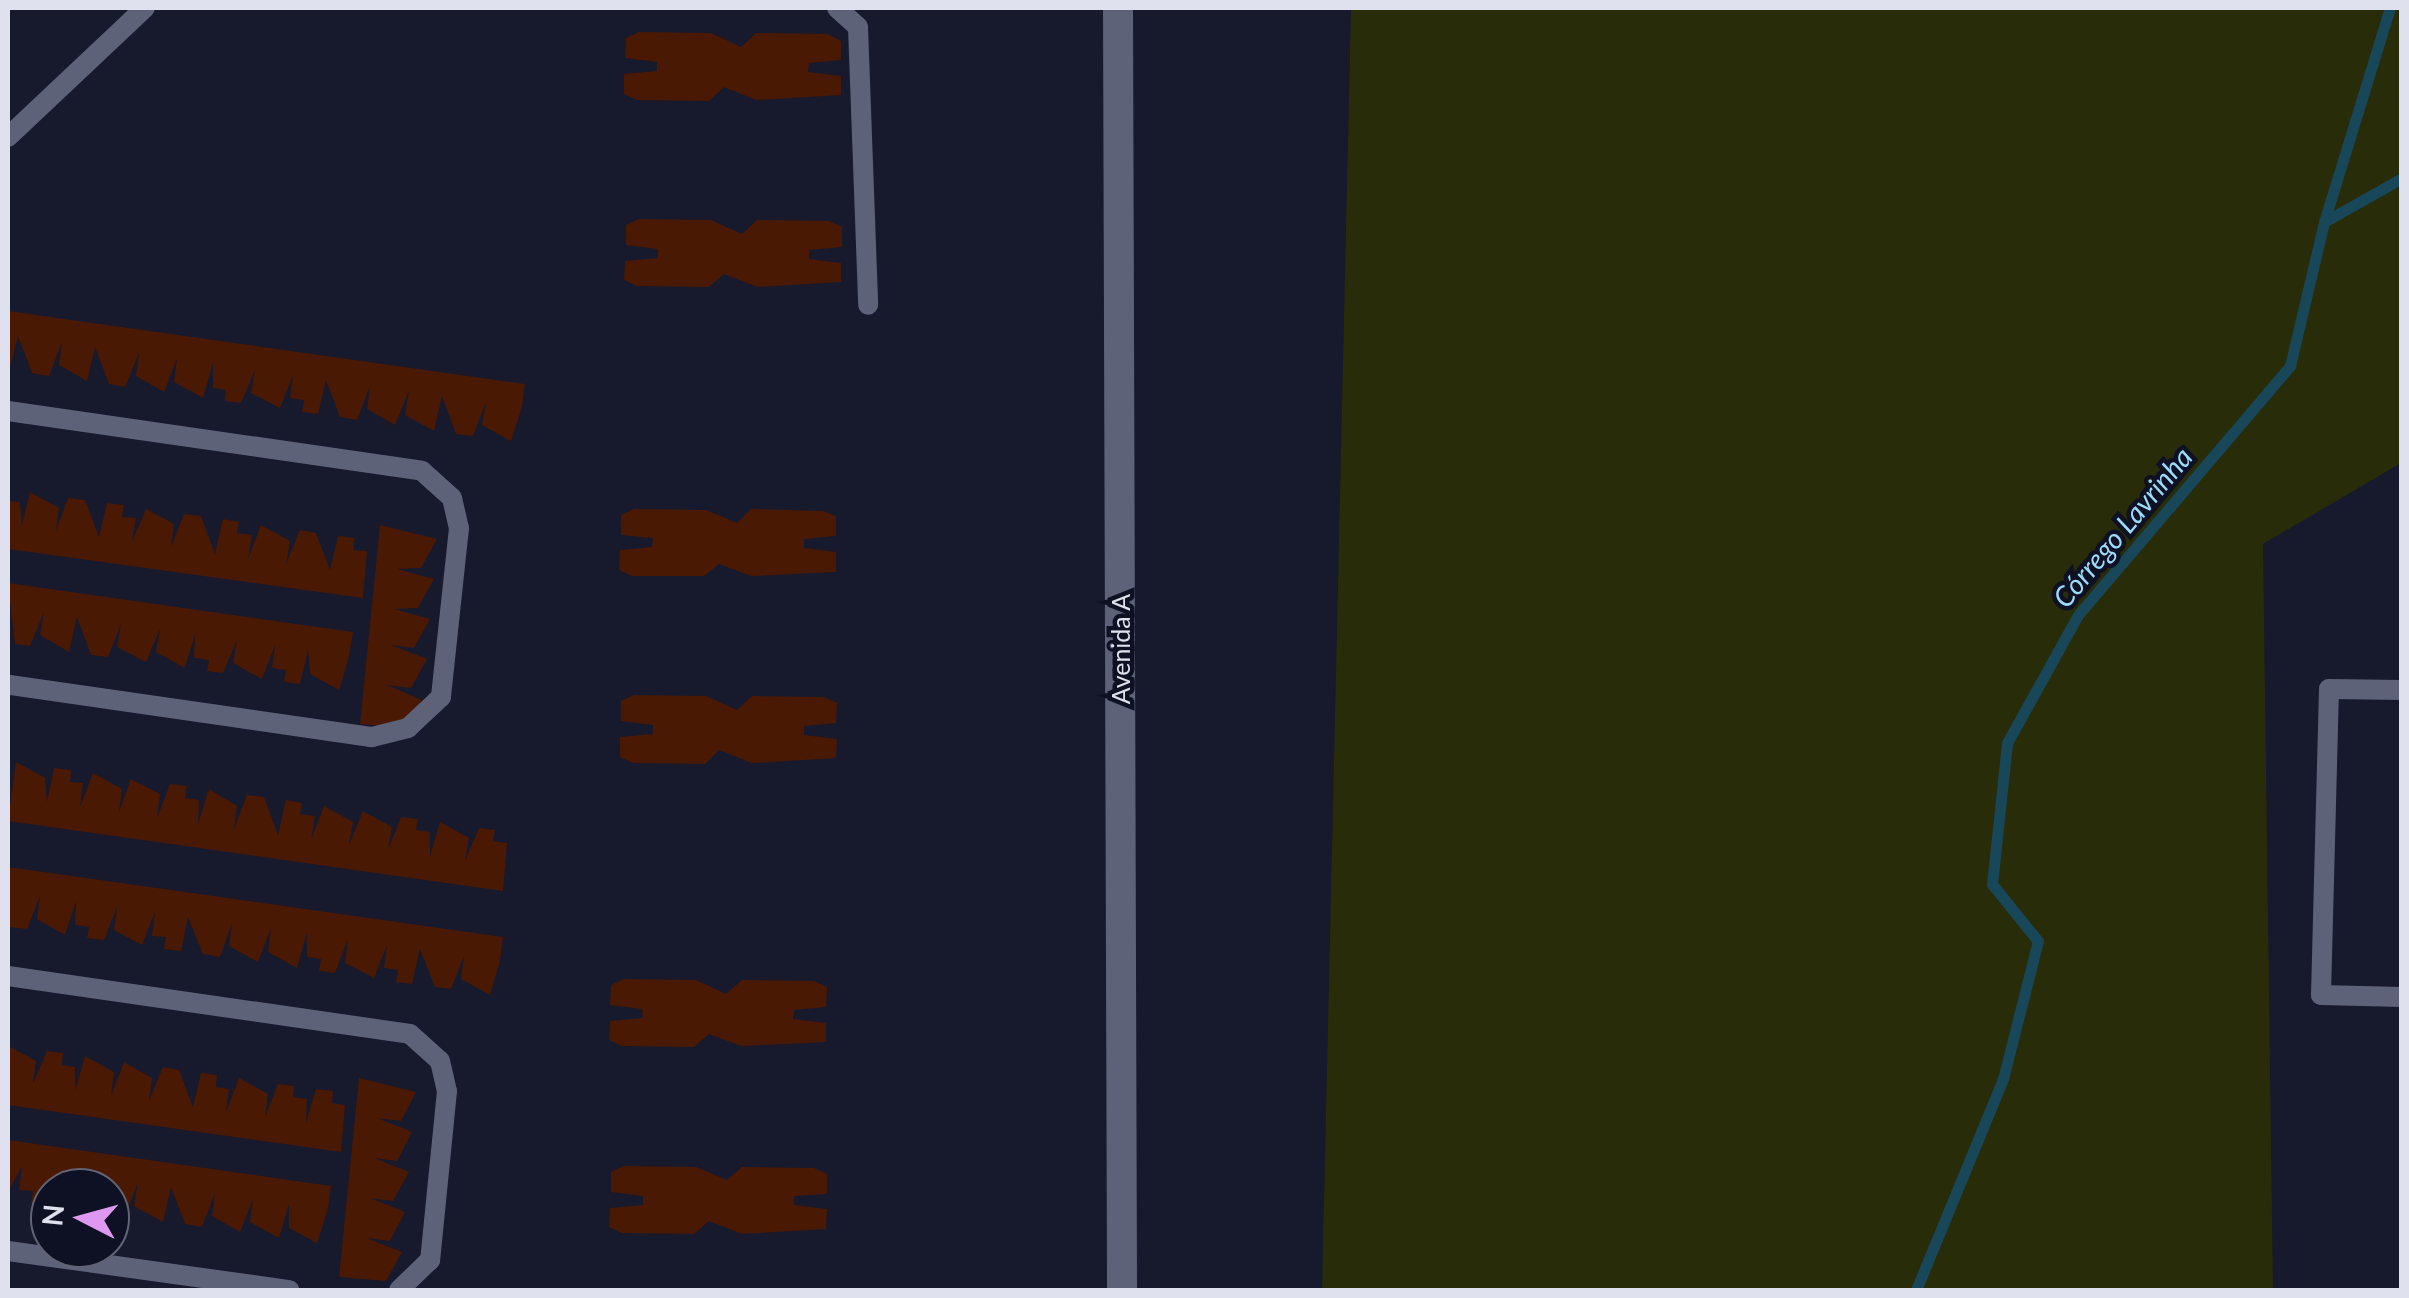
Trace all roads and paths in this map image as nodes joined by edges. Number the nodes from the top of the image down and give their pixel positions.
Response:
1 (144, 8) edge
2 (837, 8) edge
3 (1118, 8) edge
4 (8, 137) edge
5 (868, 305) dead end
6 (8, 411) edge
7 (8, 686) edge
8 (2402, 690) edge
9 (8, 976) edge
10 (2402, 997) edge
11 (8, 1250) edge
12 (288, 1290) edge
13 (399, 1290) edge
14 (1122, 1290) edge

1 - 4 lane
2 - 5 lane
3 - 14 street, Avenida A
6 - 7 lane
8 - 10 lane
9 - 13 lane
11 - 12 lane

